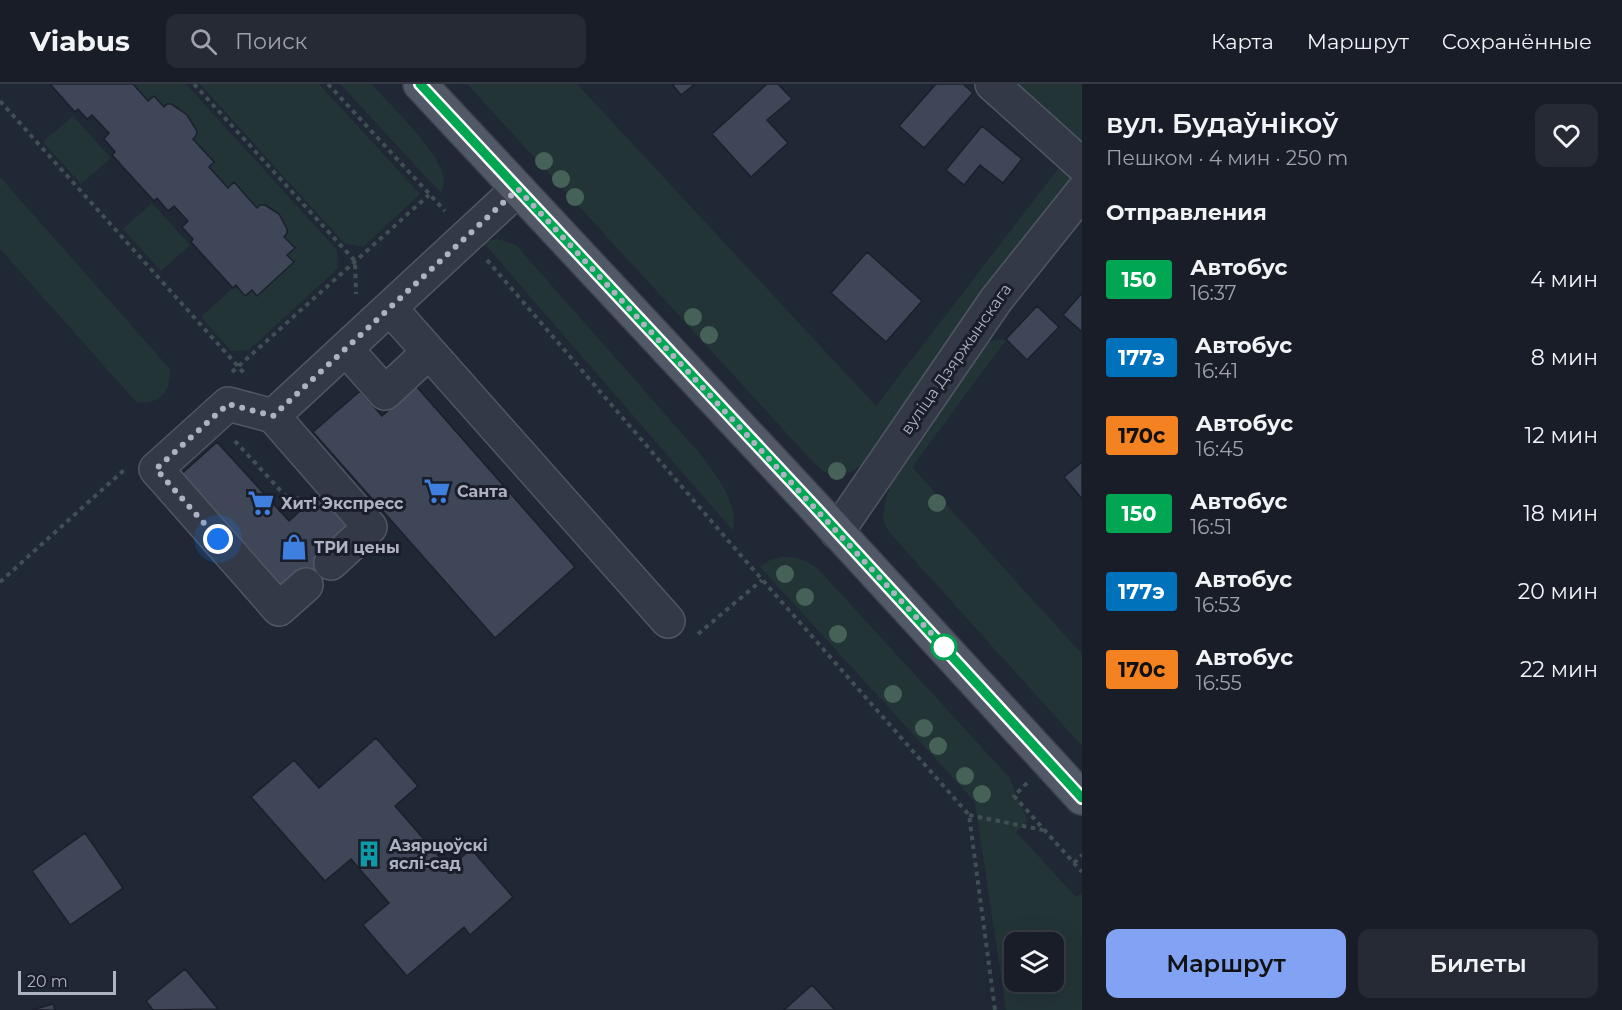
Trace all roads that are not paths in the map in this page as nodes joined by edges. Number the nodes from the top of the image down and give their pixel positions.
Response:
1 (420, 84) edge
2 (992, 84) edge
3 (1082, 165) edge
4 (518, 189) junction
5 (1082, 192) edge
6 (390, 308) junction
7 (346, 349) junction
8 (429, 352) junction
9 (273, 416) junction
10 (837, 532) junction
11 (331, 562) dead end
12 (306, 585) dead end
13 (668, 621) dead end
14 (1082, 798) edge

1 - 4 main road
2 - 3 street
4 - 6 street
4 - 10 main road
5 - 10 street, вуліца Дзяржынскага
6 - 7 street
6 - 8 street
7 - 8 street
7 - 9 street
8 - 13 street
9 - 11 street
9 - 12 street
10 - 14 main road

